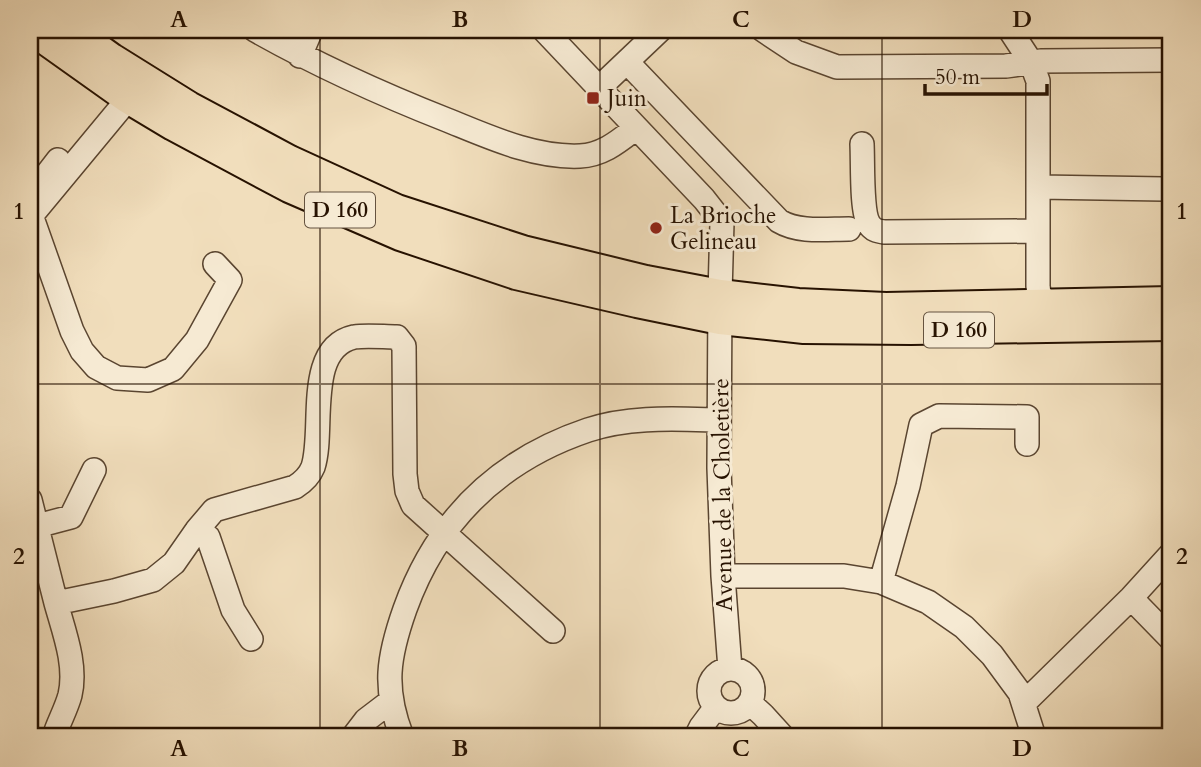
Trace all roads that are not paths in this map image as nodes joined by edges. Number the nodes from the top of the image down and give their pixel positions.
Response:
1 (31, 30) edge
2 (73, 30) edge
3 (255, 30) edge
4 (311, 30) edge
5 (544, 30) edge
6 (660, 30) edge
7 (763, 30) edge
8 (1010, 30) edge
9 (300, 55) junction
10 (1171, 60) edge
11 (627, 62) junction
12 (1031, 62) junction
13 (600, 88) junction
14 (121, 94) junction
15 (636, 128) junction
16 (862, 144) dead end
17 (734, 172) junction
18 (30, 185) edge
19 (1039, 187) junction
20 (1171, 191) edge
21 (704, 199) junction
22 (31, 214) edge
23 (849, 229) dead end
24 (1037, 231) junction
25 (215, 264) dead end
26 (1171, 301) edge
27 (1047, 303) junction
28 (720, 307) junction
29 (1171, 327) edge
30 (719, 420) junction
31 (1027, 444) dead end
32 (93, 470) dead end
33 (30, 500) edge
34 (37, 526) junction
35 (197, 530) junction
36 (444, 532) junction
37 (1171, 554) edge
38 (723, 576) junction
39 (881, 582) junction
40 (1131, 598) junction
41 (56, 603) junction
42 (552, 631) dead end
43 (251, 639) dead end
44 (1171, 639) edge
45 (730, 669) junction
46 (391, 701) junction
47 (1024, 703) junction
48 (750, 704) junction
49 (716, 707) junction
50 (54, 737) edge
51 (353, 737) edge
52 (402, 737) edge
53 (696, 737) edge
54 (783, 737) edge
55 (1034, 737) edge

1 - 14 main road, D 160
2 - 28 main road, D 160
3 - 9 street
4 - 9 street
5 - 13 street, Avenue de la Choletière
6 - 11 street
7 - 12 street
8 - 12 street
9 - 15 street
10 - 12 street
11 - 13 street
11 - 17 street
12 - 19 street
13 - 15 street, Avenue de la Choletière
14 - 18 street
14 - 22 street
14 - 28 main road, D 160
15 - 21 street, Avenue de la Choletière
16 - 24 street
17 - 21 street
17 - 23 street
19 - 20 street
19 - 24 street
21 - 28 street, Avenue de la Choletière
22 - 25 street
24 - 27 street
26 - 27 main road, D 160
27 - 28 main road, D 160
28 - 29 main road, D 160
28 - 30 street, Avenue de la Choletière
30 - 36 street
30 - 38 street, Avenue de la Choletière
31 - 39 street
32 - 34 street
33 - 34 street
34 - 41 street
35 - 36 street
35 - 41 street
35 - 43 street
36 - 42 street
36 - 46 street
37 - 40 street
38 - 39 street
38 - 45 street, Avenue de la Choletière
39 - 47 street
40 - 44 street
40 - 47 street
41 - 50 street
45 - 48 street
45 - 49 street
46 - 51 street
46 - 52 street
47 - 55 street
48 - 49 street
48 - 54 street
49 - 53 street

